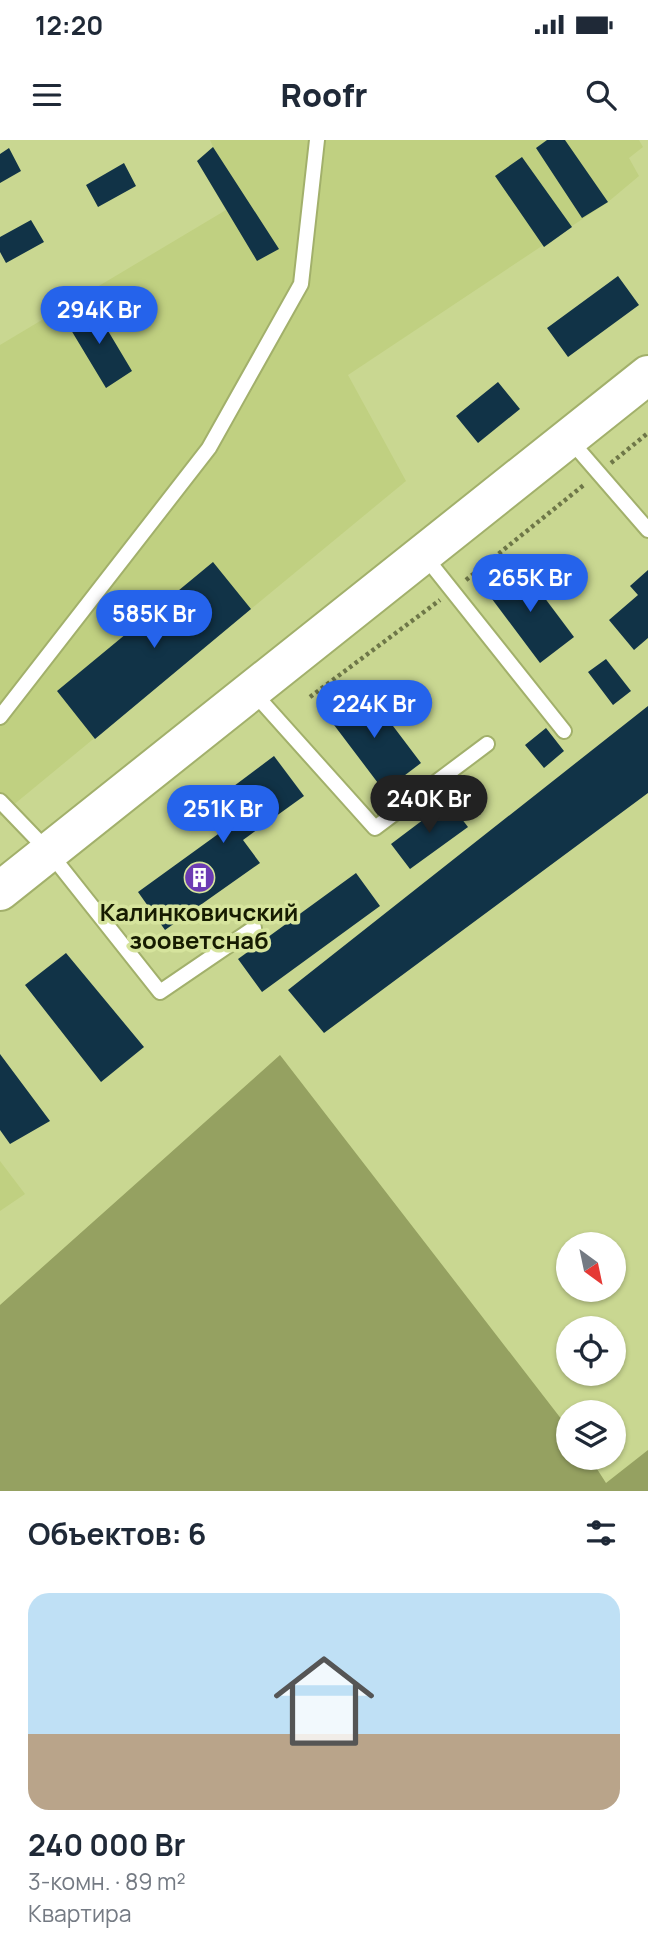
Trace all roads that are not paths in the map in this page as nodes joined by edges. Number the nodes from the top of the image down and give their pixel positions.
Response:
1 (317, 140) edge
2 (648, 375) edge
3 (569, 439) junction
4 (648, 530) edge
5 (422, 553) junction
6 (252, 691) junction
7 (0, 717) edge
8 (564, 731) dead end
9 (487, 744) dead end
10 (0, 801) edge
11 (48, 852) junction
12 (0, 891) edge
13 (254, 928) dead end

1 - 7 lane
2 - 3 main road
3 - 4 lane
3 - 5 main road
5 - 6 main road
5 - 8 lane
6 - 9 lane
6 - 11 main road
10 - 11 lane
11 - 12 main road
11 - 13 lane

